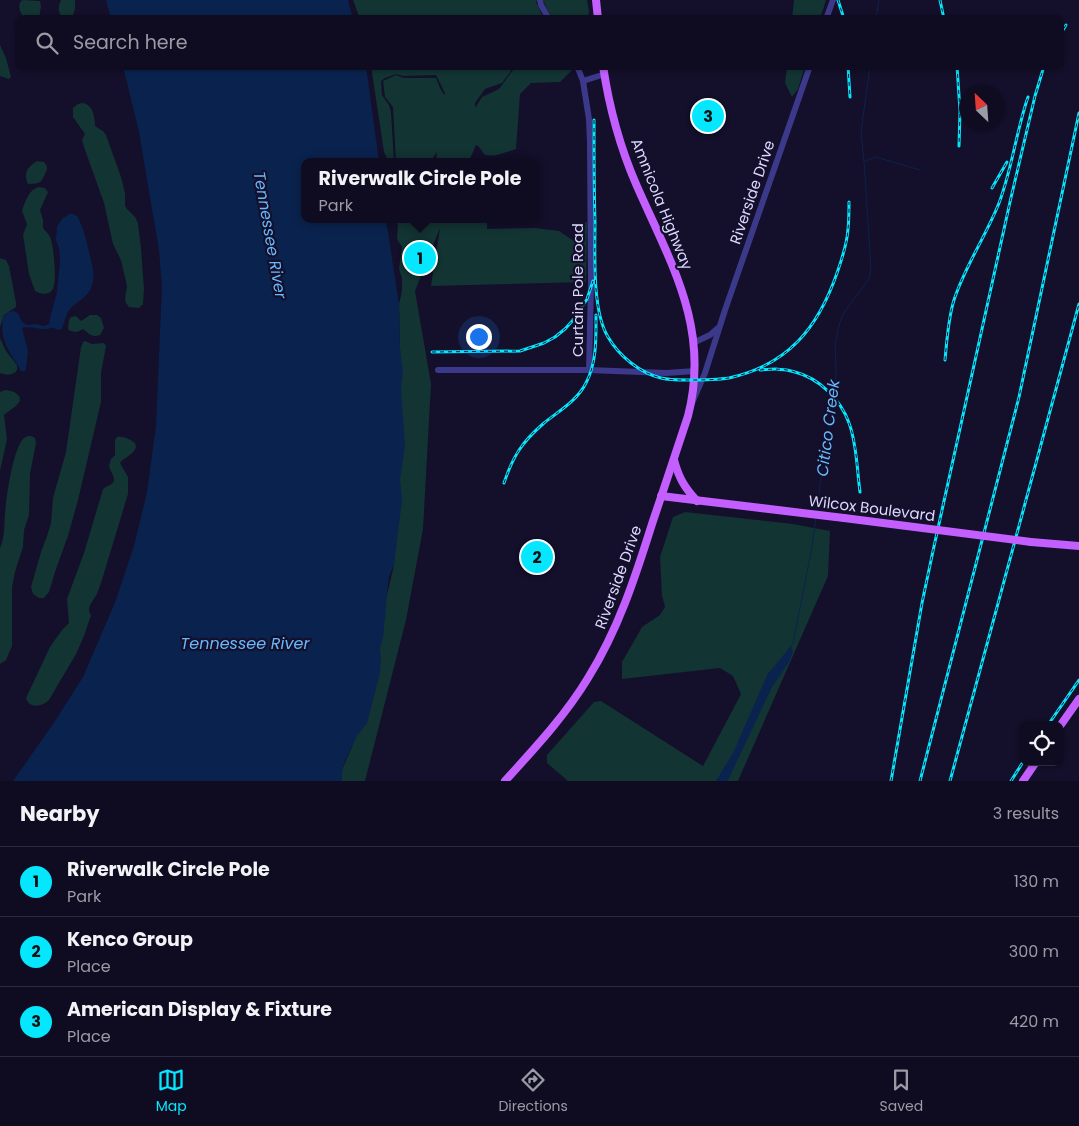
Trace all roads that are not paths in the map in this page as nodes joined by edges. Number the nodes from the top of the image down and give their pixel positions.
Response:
1 (540, 0) edge
2 (596, 0) edge
3 (833, 0) edge
4 (546, 15) edge
5 (598, 15) edge
6 (827, 15) edge
7 (579, 70) edge
8 (604, 70) edge
9 (809, 70) edge
10 (583, 81) junction
11 (720, 325) junction
12 (693, 342) junction
13 (694, 353) joint
14 (438, 370) dead end
15 (589, 370) junction
16 (695, 371) junction
17 (690, 409) junction
18 (674, 460) junction
19 (661, 496) junction
20 (697, 501) junction
21 (1079, 546) edge
22 (1079, 699) edge
23 (1064, 721) edge
24 (1033, 766) edge
25 (505, 781) edge
26 (1023, 781) edge

1 - 4 street
2 - 5 main road
3 - 6 street
7 - 10 street, Curtain Pole Road
8 - 10 street
8 - 12 main road, Amnicola Highway
9 - 11 street, Riverside Drive
10 - 15 street, Curtain Pole Road
11 - 12 street
11 - 17 street, Riverside Drive
12 - 13 main road, Amnicola Highway
13 - 16 main road, Riverside Drive
14 - 15 street, Curtain Pole Road
15 - 16 street
16 - 17 main road, Riverside Drive
17 - 18 main road, Riverside Drive
18 - 19 main road, Riverside Drive
18 - 20 main road
19 - 20 main road, Wilcox Boulevard
19 - 25 main road, Riverside Drive
20 - 21 main road, Wilcox Boulevard, bridge
22 - 23 main road
24 - 26 main road

